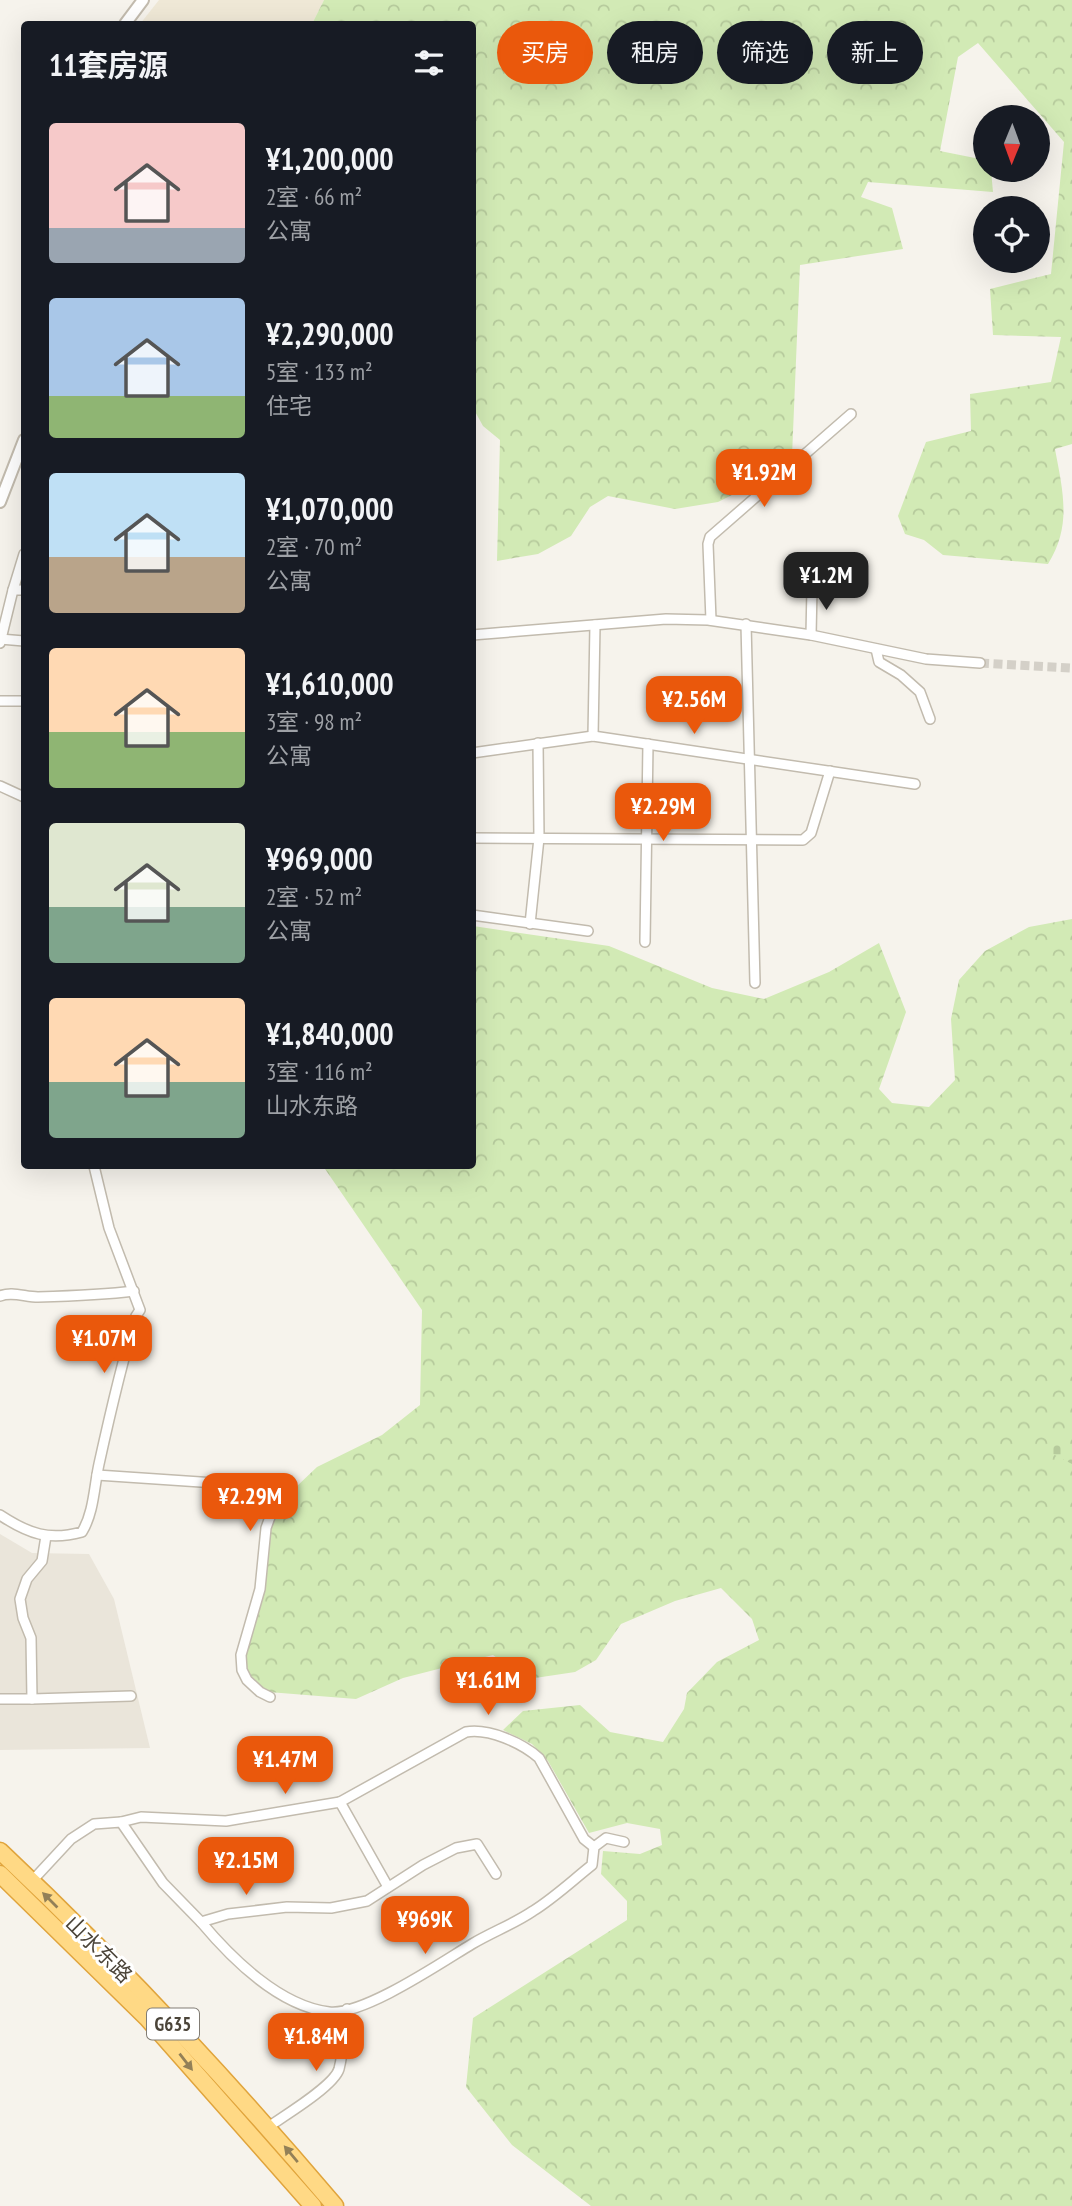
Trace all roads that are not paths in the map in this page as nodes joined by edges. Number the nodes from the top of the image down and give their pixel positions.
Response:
1 (143, 0) edge
2 (127, 21) edge
3 (851, 414) dead end
4 (21, 456) edge
5 (0, 502) edge
6 (21, 564) edge
7 (812, 587) dead end
8 (13, 590) junction
9 (21, 590) edge
10 (711, 620) junction
11 (746, 624) junction
12 (595, 625) junction
13 (476, 635) edge
14 (811, 635) junction
15 (0, 640) edge
16 (21, 641) edge
17 (876, 649) junction
18 (980, 663) tunnel mouth
19 (0, 701) edge
20 (21, 701) edge
21 (930, 719) dead end
22 (593, 736) junction
23 (538, 743) junction
24 (648, 744) junction
25 (476, 752) edge
26 (749, 759) junction
27 (831, 771) junction
28 (915, 784) dead end
29 (0, 786) edge
30 (21, 796) edge
31 (476, 838) edge
32 (539, 838) junction
33 (648, 838) junction
34 (751, 840) junction
35 (476, 916) edge
36 (530, 924) junction
37 (588, 931) dead end
38 (645, 942) dead end
39 (755, 983) dead end
40 (95, 1169) edge
41 (134, 1292) junction
42 (0, 1296) edge
43 (97, 1475) junction
44 (0, 1516) edge
45 (46, 1536) junction
46 (131, 1696) dead end
47 (270, 1697) dead end
48 (0, 1699) edge
49 (32, 1699) junction
50 (340, 1802) junction
51 (121, 1822) junction
52 (624, 1842) dead end
53 (594, 1847) junction
54 (0, 1852) edge
55 (0, 1874) edge
56 (496, 1874) dead end
57 (32, 1881) junction
58 (388, 1887) junction
59 (201, 1922) junction
60 (347, 2009) junction
61 (268, 2127) junction
62 (313, 2206) edge
63 (335, 2206) edge

1 - 2 street
3 - 10 street
4 - 5 street
6 - 8 street
7 - 14 street
8 - 9 street
8 - 15 street
10 - 11 street
10 - 12 street
11 - 14 street
11 - 26 street
12 - 13 street
12 - 22 street
14 - 17 street
15 - 16 street
17 - 18 street
17 - 21 street
19 - 20 street
22 - 23 street
22 - 24 street
23 - 25 street
23 - 32 street
24 - 26 street
24 - 33 street
26 - 27 street
26 - 34 street
27 - 28 street
27 - 34 street
29 - 30 street
31 - 32 street
32 - 33 street
32 - 36 street
33 - 34 street
33 - 38 street
34 - 39 street
35 - 36 street
36 - 37 street
40 - 41 street
41 - 42 street
41 - 43 street
43 - 45 street
43 - 47 street
44 - 45 street
45 - 49 street
46 - 49 street
48 - 49 street
50 - 51 street
50 - 53 street
50 - 58 street
51 - 57 street
51 - 59 street
52 - 53 street
53 - 60 street
54 - 57 highway, 山水东路 / G635
55 -> 62 highway, 山水东路 / G635
56 - 58 street
61 -> 57 highway, 山水东路 / G635
58 - 59 street
59 - 60 street
60 - 61 street
63 -> 61 highway, 山水东路 / G635

